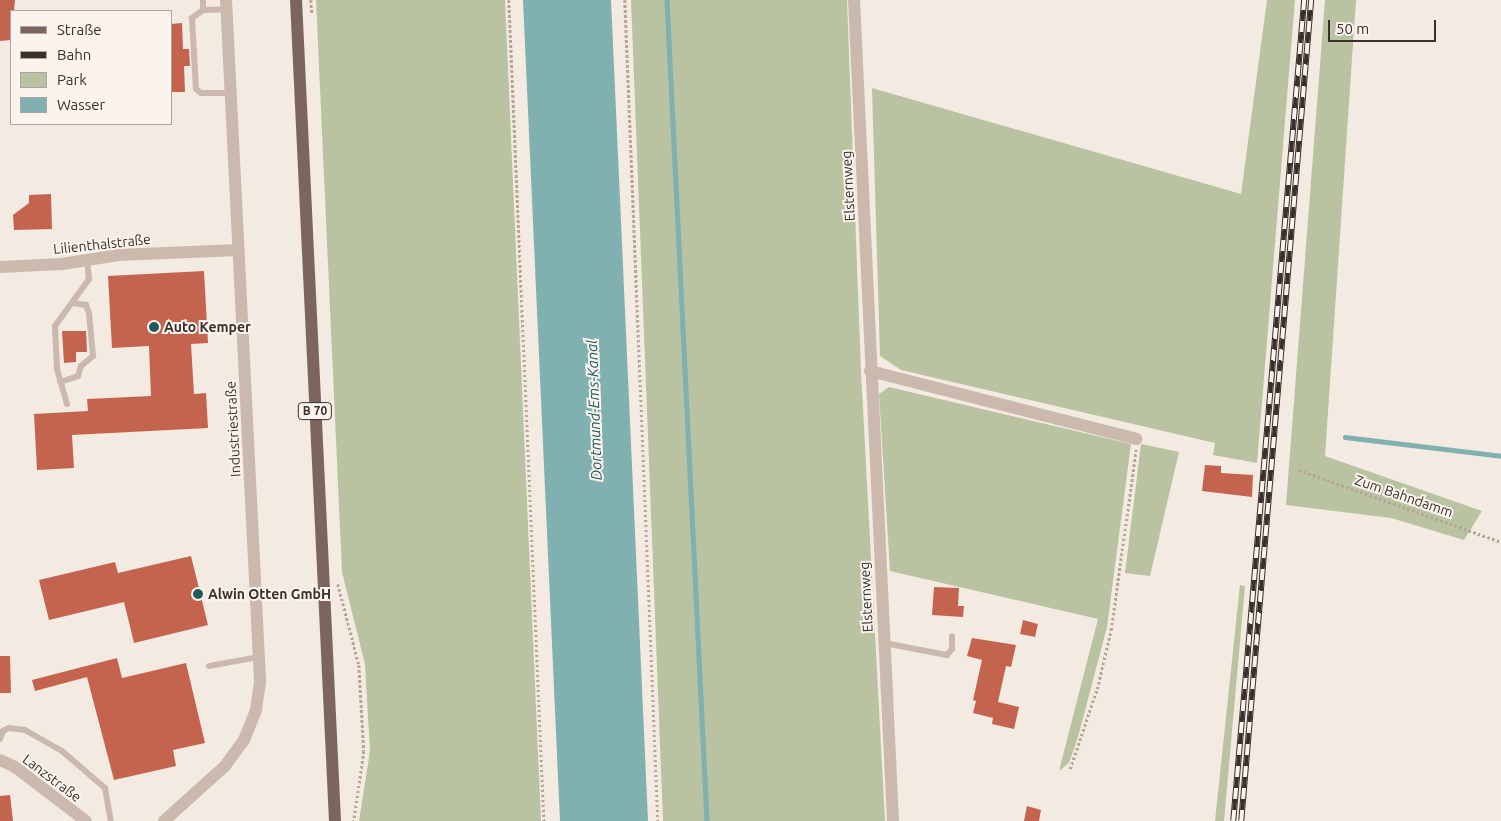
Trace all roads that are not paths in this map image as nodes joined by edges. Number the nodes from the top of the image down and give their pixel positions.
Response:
1 (203, 0) edge
2 (296, 0) edge
3 (854, 0) edge
4 (226, 4) edge
5 (204, 10) junction
6 (230, 93) junction
7 (238, 250) junction
8 (87, 260) junction
9 (0, 267) edge
10 (72, 302) junction
11 (870, 371) junction
12 (60, 382) junction
13 (67, 404) dead end
14 (1136, 439) road end
15 (952, 636) dead end
16 (884, 643) junction
17 (259, 657) junction
18 (209, 666) dead end
19 (0, 739) edge
20 (0, 760) edge
21 (86, 821) edge
22 (111, 821) edge
23 (164, 821) edge
24 (335, 821) edge
25 (893, 821) edge

1 - 5 lane
2 - 24 main road, B 70
3 - 11 street, Elsternweg
4 - 5 lane
4 - 6 street, Industriestraße
5 - 6 lane
6 - 7 street, Industriestraße
7 - 8 street, Lilienthalstraße
7 - 17 street, Industriestraße
8 - 9 street, Lilienthalstraße
8 - 10 lane
10 - 12 lane
10 - 12 lane
11 - 14 street
11 - 16 street, Elsternweg
12 - 13 lane
15 - 16 lane
16 - 25 street, Elsternweg
17 - 18 lane
17 - 23 street, Industriestraße
19 - 22 lane
20 - 21 street, Lanzstraße

